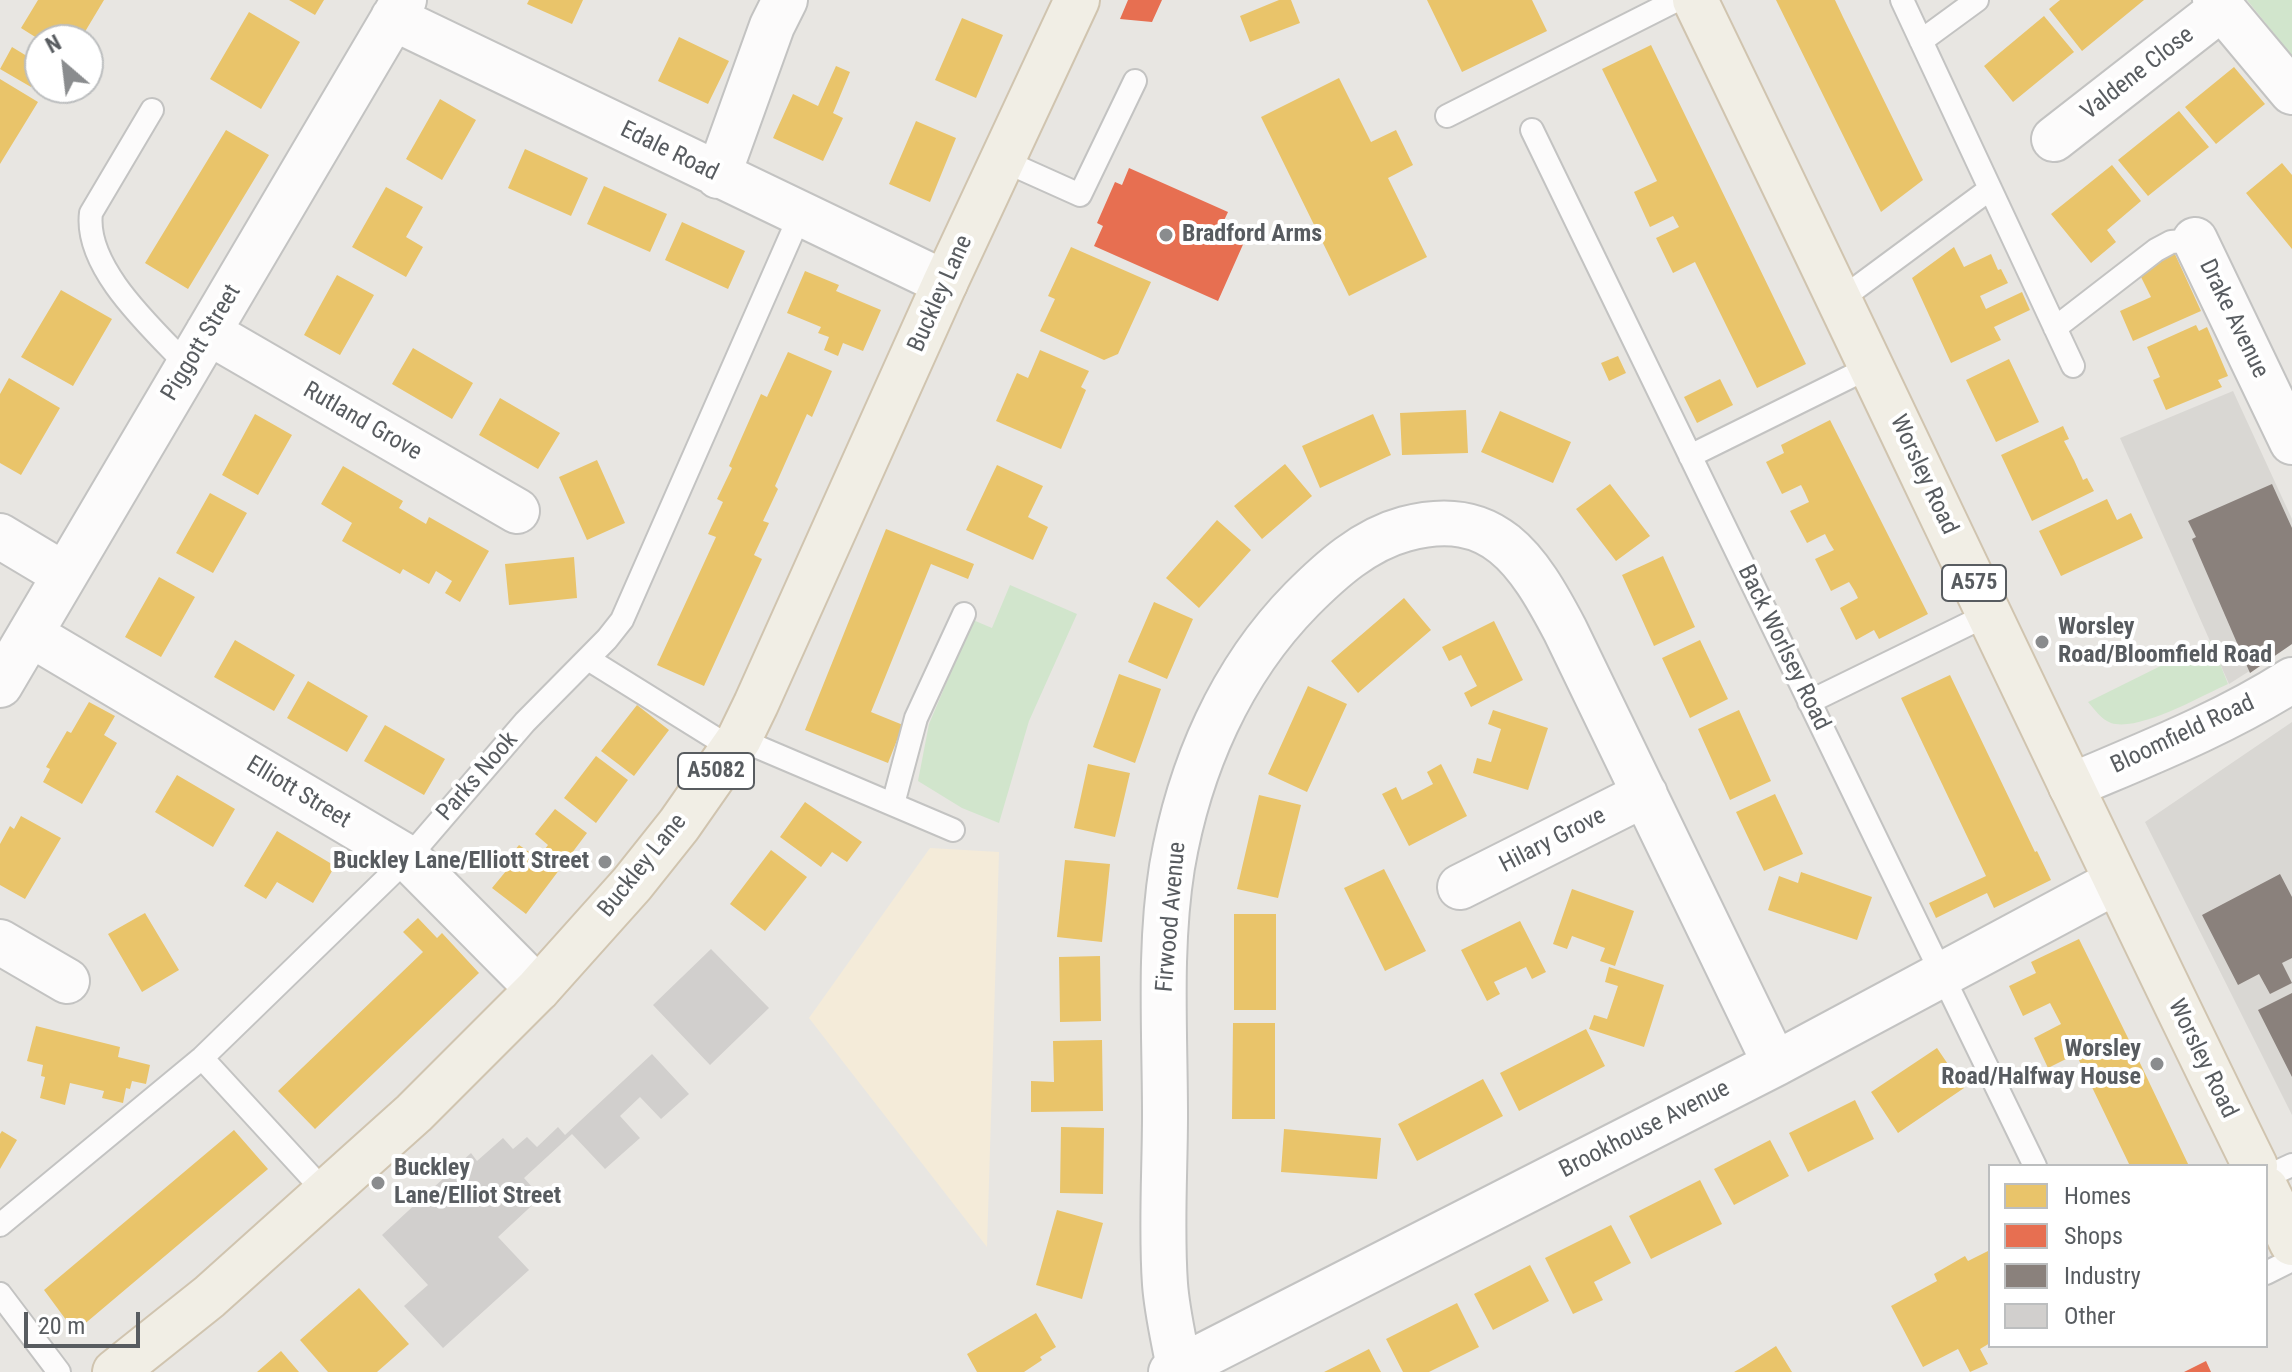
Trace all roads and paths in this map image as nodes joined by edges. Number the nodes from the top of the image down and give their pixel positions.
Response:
1 (785, 0) edge
2 (1077, 0) edge
3 (1677, 0) edge
4 (1695, 0) edge
5 (1902, 0) edge
6 (1977, 0) edge
7 (2218, 4) edge
8 (399, 9) edge
9 (1921, 41) junction
10 (1135, 81) dead end
11 (2292, 92) edge
12 (152, 110) dead end
13 (1447, 116) dead end
14 (1532, 130) dead end
15 (2054, 139) dead end
16 (1002, 160) junction
17 (718, 176) junction
18 (1990, 189) junction
19 (800, 215) junction
20 (2195, 240) joint
21 (945, 283) junction
22 (1840, 300) junction
23 (2055, 328) junction
24 (198, 349) junction
25 (1872, 366) junction
26 (2073, 366) dead end
27 (2292, 442) edge
28 (1690, 456) junction
29 (517, 511) dead end
30 (0, 536) edge
31 (65, 575) junction
32 (964, 614) dead end
33 (1989, 614) junction
34 (30, 634) junction
35 (588, 659) junction
36 (0, 685) edge
37 (2289, 687) edge
38 (1809, 702) junction
39 (735, 744) junction
40 (2071, 786) junction
41 (1645, 794) junction
42 (893, 804) junction
43 (953, 830) dead end
44 (408, 858) junction
45 (2115, 882) junction
46 (1460, 887) dead end
47 (0, 942) edge
48 (1941, 974) junction
49 (67, 981) dead end
50 (538, 989) junction
51 (202, 1058) junction
52 (1775, 1064) junction
53 (2034, 1164) edge
54 (2254, 1164) edge
55 (2292, 1165) edge
56 (2268, 1176) edge
57 (325, 1192) junction
58 (2268, 1193) edge
59 (0, 1225) edge
60 (2292, 1243) edge
61 (2292, 1260) edge
62 (2268, 1272) edge
63 (0, 1294) edge
64 (1175, 1370) edge
65 (59, 1372) edge
66 (115, 1372) edge

1 - 17 street
2 - 16 main road, Buckley Lane / A5082
3 - 13 lane
4 - 22 main road, Worsley Road / A575
5 - 9 lane
6 - 9 lane
7 - 11 street
7 - 15 street, Valdene Close
8 - 17 street, Edale Road
8 - 24 street, Piggott Street
9 - 18 lane
10 - 16 lane
12 - 24 lane
14 - 28 lane, Back Worlsey Road
16 - 21 main road, Buckley Lane / A5082
17 - 19 street, Edale Road
18 - 22 lane
18 - 23 lane
19 - 21 street, Edale Road
19 - 35 lane, Parks Nook
20 - 23 lane
20 - 27 street, Drake Avenue
21 - 39 main road, Buckley Lane / A5082
22 - 25 main road, Worsley Road / A575
23 - 26 lane
24 - 29 street, Rutland Grove
24 - 31 street, Piggott Street
25 - 28 lane
25 - 33 main road, Worsley Road / A575
28 - 38 lane, Back Worlsey Road
30 - 31 street
31 - 34 street, Piggott Street
32 - 42 lane
33 - 38 lane
33 - 40 main road, Worsley Road / A575
34 - 36 street, Piggott Street
34 - 44 street, Elliott Street
35 - 39 lane
35 - 44 lane, Parks Nook
37 - 40 street, Bloomfield Road
38 - 48 lane, Back Worlsey Road
39 - 42 lane
39 - 50 main road, Buckley Lane / A5082
40 - 45 main road, Worsley Road / A575
41 - 46 street, Hilary Grove
41 - 52 street, Firwood Avenue
41 - 64 street, Firwood Avenue
42 - 43 lane
44 - 50 street, Elliott Street
44 - 51 lane, Parks Nook
45 - 48 street, Brookhouse Avenue
45 - 54 main road, Worsley Road / A575
47 - 49 street
48 - 52 street, Brookhouse Avenue
48 - 53 lane, Back Worlsey Road
50 - 57 main road, Buckley Lane / A5082
51 - 57 lane
51 - 59 lane, Parks Nook
52 - 64 street, Brookhouse Avenue
55 - 56 lane
57 - 66 main road, Buckley Lane / A5082
58 - 60 main road
61 - 62 lane
63 - 65 lane

